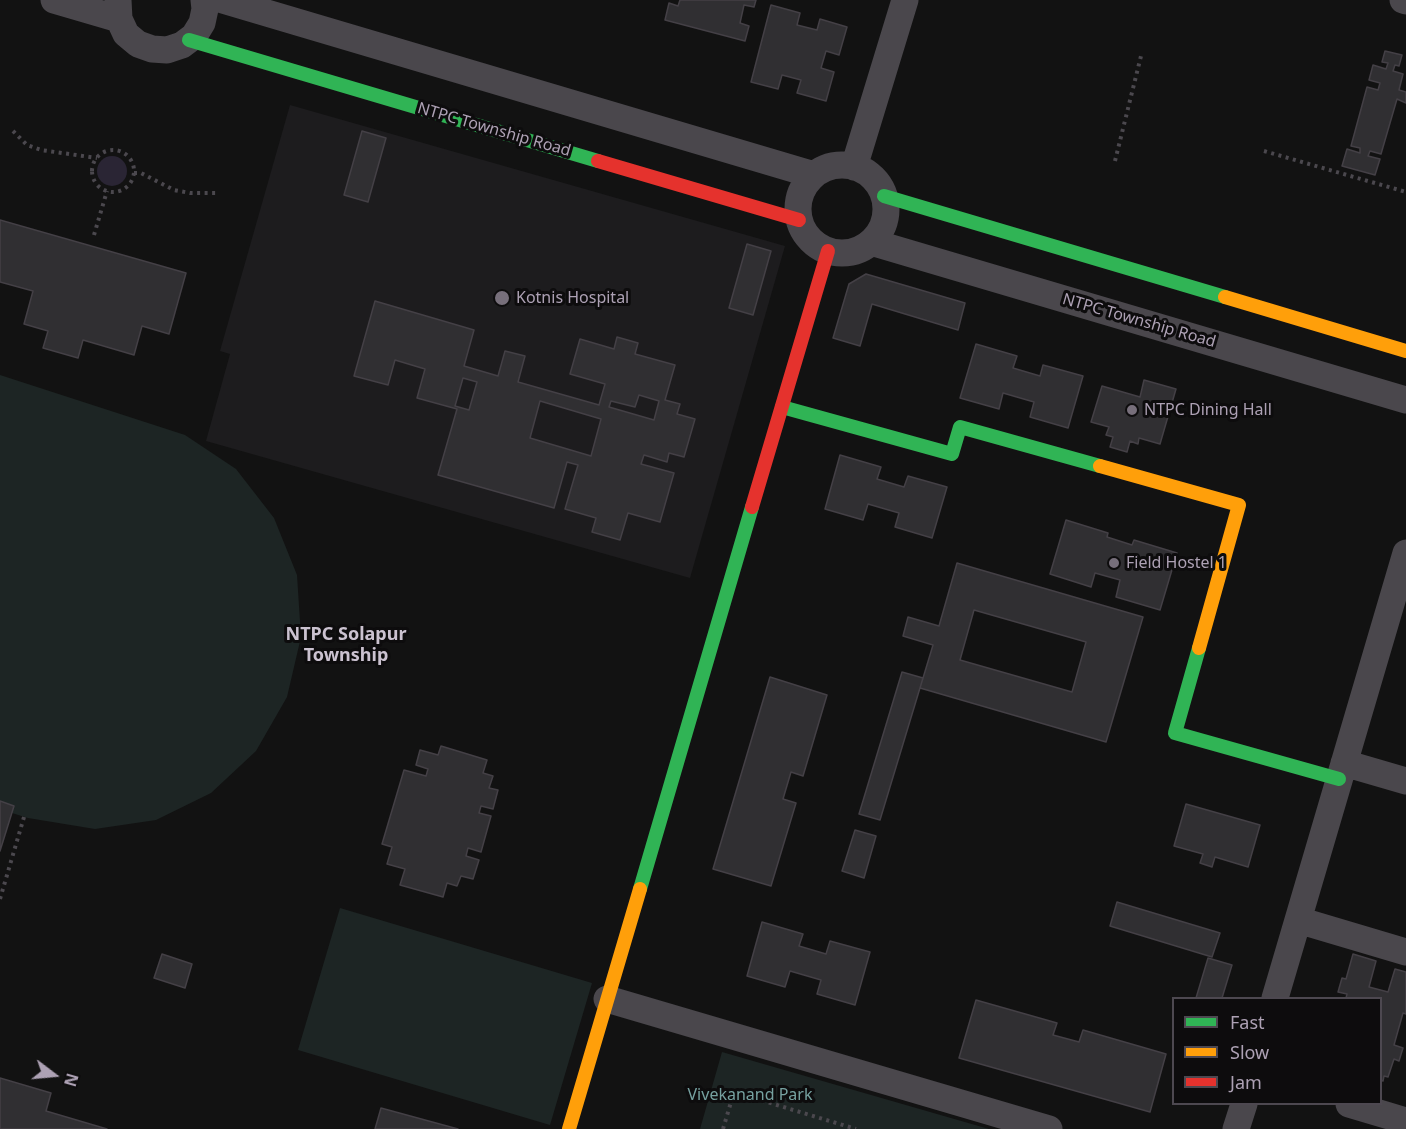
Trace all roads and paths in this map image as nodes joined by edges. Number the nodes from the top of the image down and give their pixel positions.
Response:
1 (54, 0) edge
2 (204, 0) edge
3 (223, 0) edge
4 (905, 0) edge
5 (118, 10) edge
6 (189, 40) junction
7 (1141, 56) dead end
8 (13, 131) dead end
9 (1264, 151) dead end
10 (97, 158) junction
11 (1115, 161) dead end
12 (854, 167) junction
13 (134, 173) junction
14 (814, 176) junction
15 (107, 191) junction
16 (1406, 192) edge
17 (218, 193) dead end
18 (884, 196) junction
19 (799, 220) junction
20 (94, 235) dead end
21 (871, 242) junction
22 (828, 251) junction
23 (1406, 351) edge
24 (1406, 400) edge
25 (782, 407) junction
26 (1406, 553) edge
27 (1400, 593) edge
28 (1342, 771) junction
29 (1406, 781) edge
30 (24, 817) dead end
31 (0, 899) edge
32 (1298, 920) junction
33 (1406, 952) edge
34 (1276, 997) edge
35 (607, 999) junction
36 (1244, 1105) edge
37 (1352, 1105) edge
38 (1406, 1121) edge
39 (569, 1129) edge
40 (723, 1129) edge
41 (856, 1129) edge
42 (1049, 1129) edge
43 (1236, 1129) edge

1 - 5 street
2 - 6 street
3 - 14 street
4 - 12 street
5 - 6 street
6 - 19 street, NTPC Township Road
7 - 11 path
8 - 10 path
9 - 16 path
10 - 13 path
10 - 15 path
12 - 14 street
12 - 18 street
13 - 15 path
13 - 17 path
14 - 19 street
15 - 20 path
18 - 21 street
18 - 23 street
19 - 22 street
21 - 22 street
21 - 24 street, NTPC Township Road
22 - 25 street
25 - 28 street
25 - 35 street
26 - 27 street
27 - 28 street
28 - 29 street
28 - 32 street
30 - 31 path
32 - 33 street
32 - 34 street
35 - 39 street
35 - 42 street
36 - 43 street
37 - 38 street
40 - 41 path

